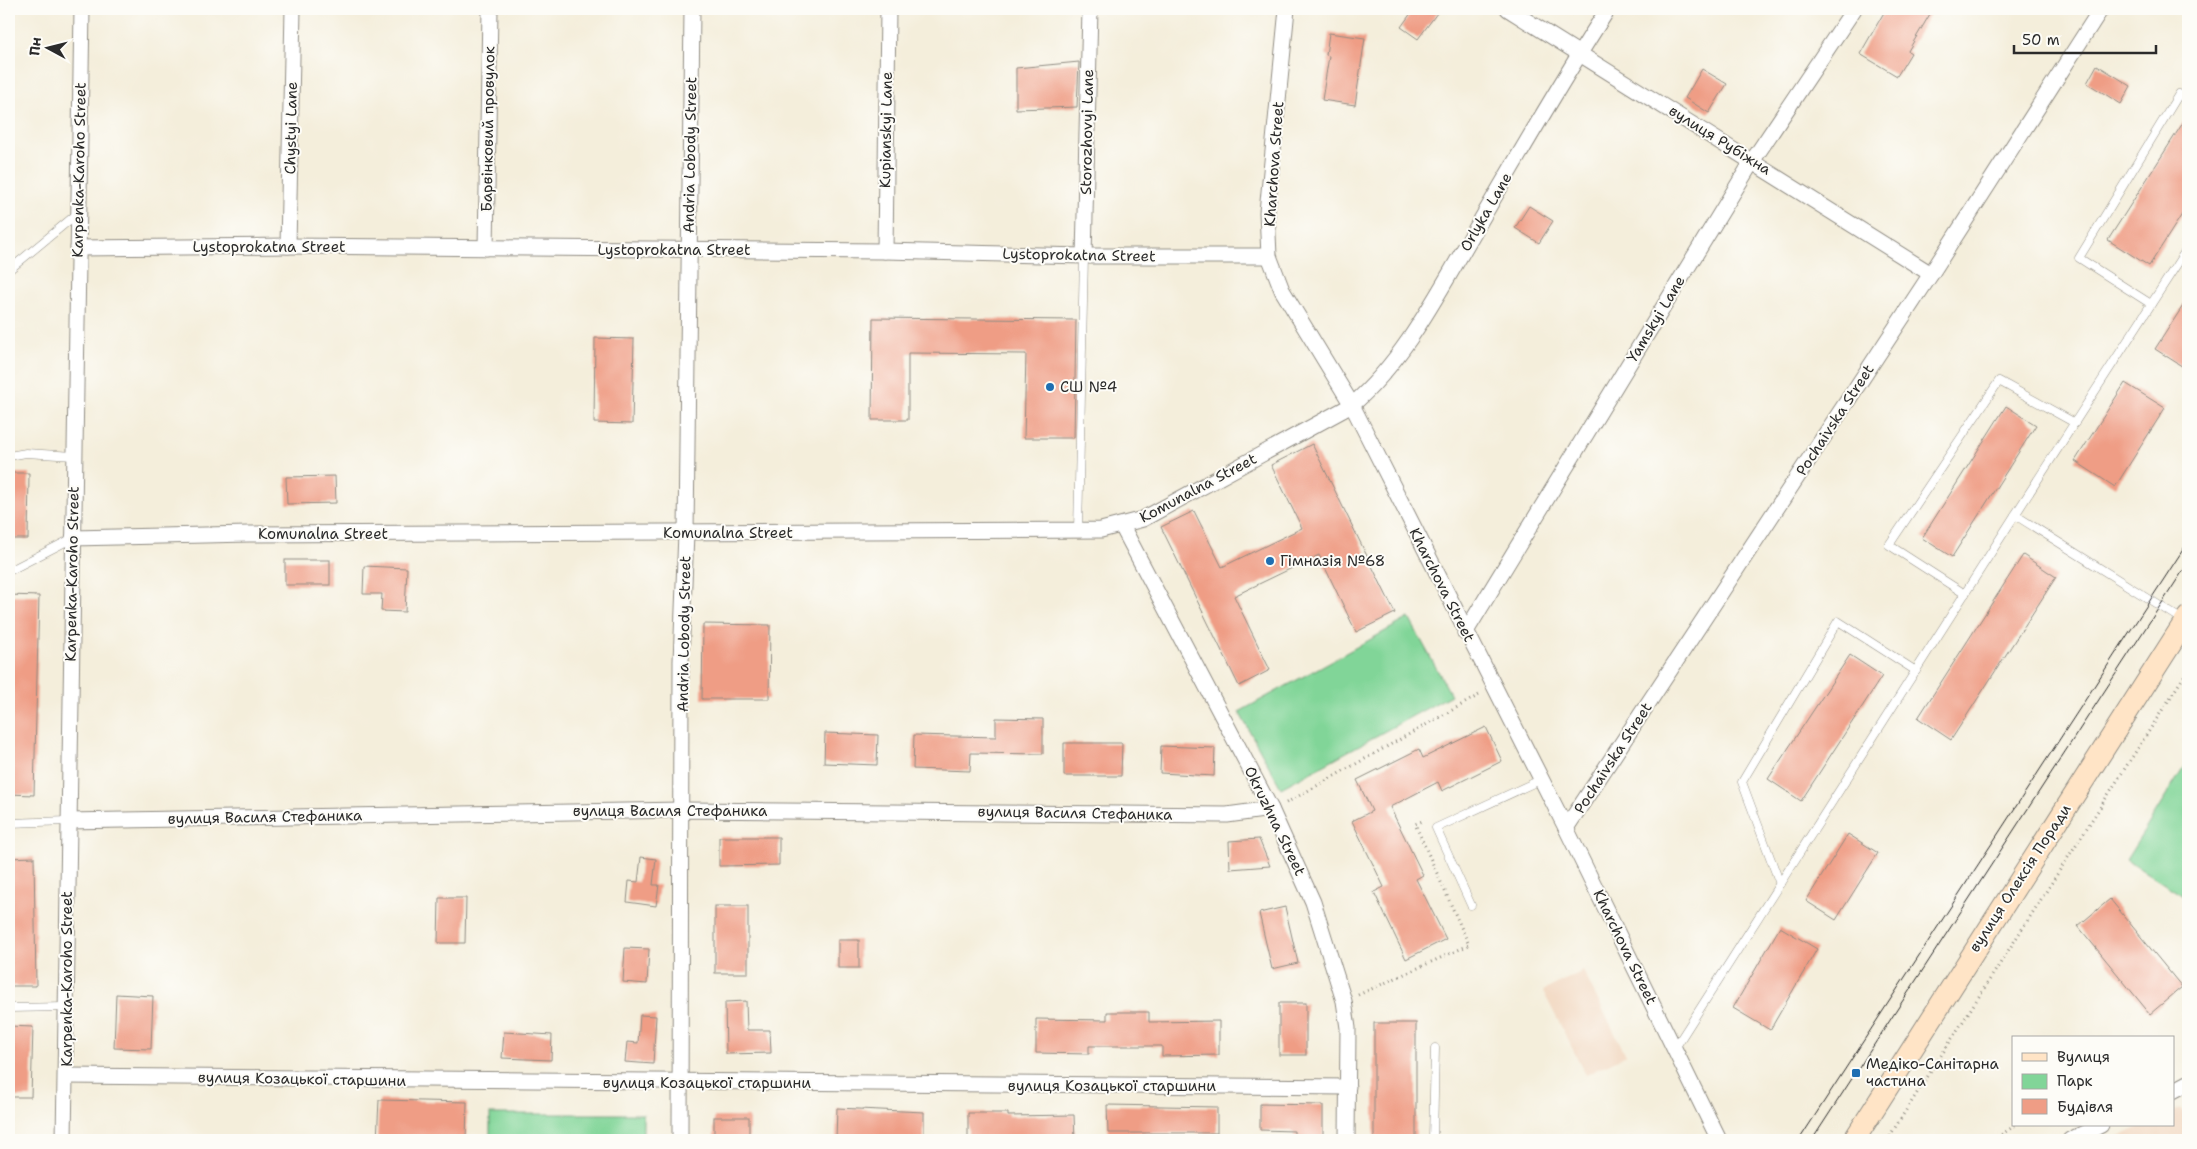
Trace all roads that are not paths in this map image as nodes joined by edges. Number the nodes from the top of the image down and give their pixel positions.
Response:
1 (82, 9) edge
2 (293, 9) edge
3 (490, 9) edge
4 (692, 9) edge
5 (888, 9) edge
6 (1090, 9) edge
7 (1287, 9) edge
8 (1508, 9) edge
9 (1608, 9) edge
10 (1854, 9) edge
11 (2101, 9) edge
12 (1579, 53) junction
13 (2188, 99) edge
14 (1753, 160) junction
15 (78, 213) junction
16 (288, 246) junction
17 (2188, 247) edge
18 (78, 248) junction
19 (486, 248) junction
20 (688, 250) junction
21 (885, 251) junction
22 (1084, 256) junction
23 (1269, 256) junction
24 (9, 270) edge
25 (1931, 274) junction
26 (2151, 304) junction
27 (1352, 405) junction
28 (2075, 423) junction
29 (9, 456) edge
30 (74, 456) junction
31 (2015, 515) junction
32 (1122, 526) junction
33 (1078, 531) junction
34 (686, 533) junction
35 (73, 538) junction
36 (9, 571) edge
37 (1965, 594) junction
38 (2187, 619) edge
39 (1465, 633) junction
40 (1916, 671) junction
41 (1540, 780) junction
42 (1271, 809) junction
43 (682, 810) junction
44 (68, 821) junction
45 (9, 823) edge
46 (1566, 828) junction
47 (1780, 884) junction
48 (1471, 905) dead end
49 (66, 1007) junction
50 (9, 1008) edge
51 (1435, 1048) dead end
52 (1675, 1048) junction
53 (66, 1076) junction
54 (680, 1083) junction
55 (2188, 1084) edge
56 (1348, 1088) junction
57 (2174, 1091) edge
58 (2099, 1126) edge
59 (64, 1140) edge
60 (680, 1140) edge
61 (1347, 1140) edge
62 (1433, 1140) edge
63 (1719, 1140) edge
64 (1854, 1140) edge
65 (2070, 1140) edge

1 - 15 street, Karpenka-Karoho Street
2 - 16 street, Chystyi Lane
3 - 19 street, Барвінковий провулок
4 - 20 street, Andria Lobody Street
5 - 21 street, Kupianskyi Lane
6 - 22 street, Storozhovyi Lane
7 - 23 street, Kharchova Street
8 - 12 street, вулиця Рубіжна
9 - 12 street, Orlyka Lane
10 - 14 street, Yamskyi Lane
11 - 25 street, Pochaivska Street
12 - 14 street, вулиця Рубіжна
12 - 27 street, Orlyka Lane
13 - 26 lane
14 - 25 street, вулиця Рубіжна
14 - 39 street, Yamskyi Lane
15 - 18 street, Karpenka-Karoho Street
15 - 24 lane
16 - 18 street, Lystoprokatna Street
16 - 19 street, Lystoprokatna Street
17 - 26 lane
18 - 30 street, Karpenka-Karoho Street
19 - 20 street, Lystoprokatna Street
20 - 21 street, Lystoprokatna Street
20 - 34 street, Andria Lobody Street
21 - 22 street, Lystoprokatna Street
22 - 23 street, Lystoprokatna Street
22 - 33 lane
23 - 27 street, Kharchova Street
25 - 46 street, Pochaivska Street
26 - 28 lane
27 - 32 street, Komunalna Street
27 - 39 street, Kharchova Street
28 - 31 lane
28 - 37 lane
29 - 30 lane
30 - 35 street, Karpenka-Karoho Street
31 - 37 lane
31 - 38 lane
32 - 33 street, Komunalna Street
32 - 42 street, Okruzhna Street
33 - 34 street, Komunalna Street
34 - 35 street, Komunalna Street
34 - 43 street, Andria Lobody Street
35 - 36 lane
35 - 44 street, Karpenka-Karoho Street
37 - 40 lane
38 - 64 main road, вулиця Олексія Поради
39 - 41 street, Kharchova Street
40 - 47 lane
40 - 47 lane
41 - 46 street, Kharchova Street
41 - 48 lane
42 - 43 street, вулиця Василя Стефаника
42 - 56 street, Okruzhna Street
43 - 44 street, вулиця Василя Стефаника
43 - 54 street, Andria Lobody Street
44 - 45 lane
44 - 49 street, Karpenka-Karoho Street
46 - 52 street, Kharchova Street
47 - 52 lane
49 - 50 lane
49 - 53 street, Karpenka-Karoho Street
51 - 62 lane
52 - 63 street, Kharchova Street
53 - 54 street, вулиця Козацької старшини
53 - 59 street, Karpenka-Karoho Street
54 - 56 street, вулиця Козацької старшини
54 - 60 street, Andria Lobody Street
55 - 57 street
56 - 61 street, Okruzhna Street
58 - 65 street

